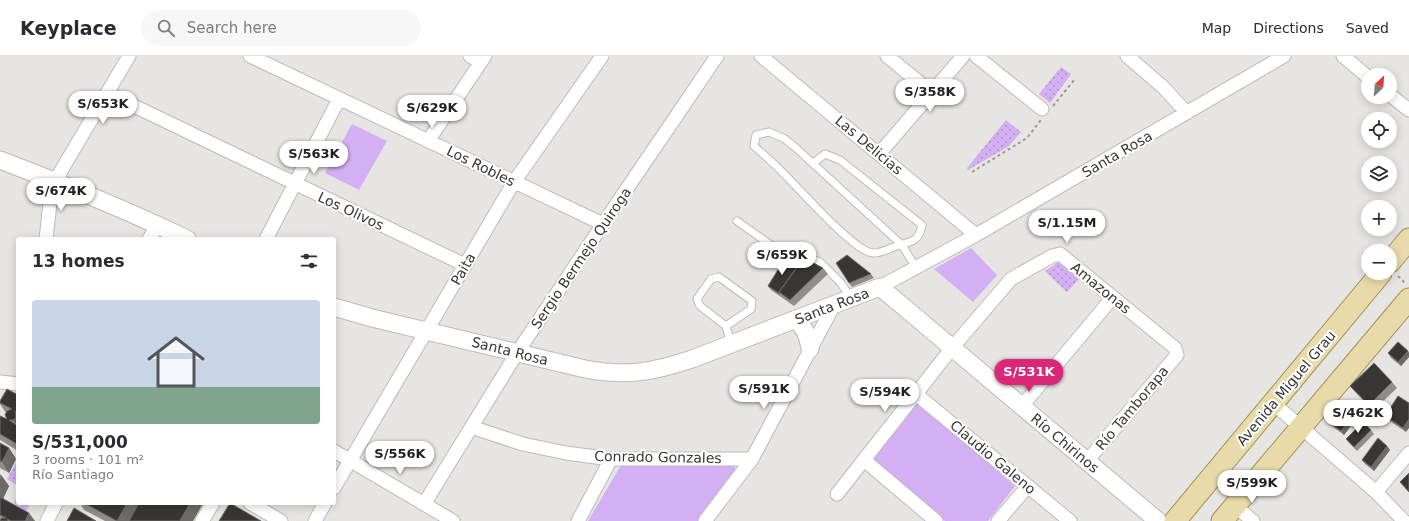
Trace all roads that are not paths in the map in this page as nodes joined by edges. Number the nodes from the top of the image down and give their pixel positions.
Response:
1 (129, 56) edge
2 (250, 56) edge
3 (602, 56) edge
4 (717, 56) edge
5 (761, 56) edge
6 (887, 56) edge
7 (963, 56) edge
8 (976, 56) edge
9 (1127, 56) edge
10 (1284, 56) edge
11 (1343, 56) edge
12 (479, 58) edge
13 (1361, 71) edge
14 (932, 92) junction
15 (107, 93) junction
16 (340, 99) junction
17 (1397, 101) edge
18 (1409, 110) edge
19 (1046, 112) road end
20 (1187, 113) junction
21 (428, 141) junction
22 (879, 154) junction
23 (0, 160) edge
24 (813, 163) junction
25 (55, 181) junction
26 (514, 182) junction
27 (295, 184) junction
28 (737, 221) dead end
29 (603, 224) junction
30 (153, 232) edge
31 (976, 235) junction
32 (46, 237) edge
33 (177, 237) edge
34 (267, 237) edge
35 (1409, 239) edge
36 (902, 245) junction
37 (1397, 258) edge
38 (465, 265) junction
39 (916, 268) junction
40 (1380, 280) edge
41 (880, 288) junction
42 (1113, 297) junction
43 (851, 299) junction
44 (1409, 299) edge
45 (834, 305) junction
46 (336, 309) edge
47 (795, 320) junction
48 (726, 326) junction
49 (427, 330) junction
50 (731, 344) junction
51 (952, 348) junction
52 (810, 349) junction
53 (517, 354) junction
54 (1177, 355) joint
55 (0, 382) edge
56 (16, 384) edge
57 (916, 394) junction
58 (1274, 404) junction
59 (1022, 406) junction
60 (471, 427) junction
61 (1301, 427) junction
62 (336, 452) edge
63 (1409, 453) edge
64 (611, 459) junction
65 (752, 459) junction
66 (864, 460) junction
67 (350, 461) junction
68 (1087, 462) junction
69 (336, 485) edge
70 (1028, 486) junction
71 (1376, 492) junction
72 (837, 494) dead end
73 (424, 504) junction
74 (55, 505) edge
75 (212, 505) edge
76 (253, 505) edge
77 (324, 505) edge
78 (1228, 513) edge
79 (47, 521) edge
80 (202, 521) edge
81 (281, 521) edge
82 (315, 521) edge
83 (453, 521) edge
84 (578, 521) edge
85 (705, 521) edge
86 (936, 521) edge
87 (998, 521) edge
88 (1070, 521) edge
89 (1158, 521) edge
90 (1175, 521) edge
91 (1253, 521) edge
92 (1404, 521) edge

1 - 15 street
2 - 16 street, Los Robles
3 - 26 street, Paita
4 - 29 street, Sergio Bermejo Quiroga
5 - 22 street, Las Delicias
6 - 14 street
7 - 14 street
8 - 19 street
9 - 20 street
10 - 20 street, Santa Rosa
11 - 13 street
12 - 21 street
14 - 22 street
15 - 25 street
15 - 27 street, Los Olivos
16 - 21 street, Los Robles
16 - 27 street
17 - 18 street
20 - 31 street, Santa Rosa
21 - 26 street, Los Robles
22 - 31 street, Las Delicias
23 - 25 street
24 - 36 lane
24 - 36 lane
24 - 36 lane
25 - 30 street
25 - 32 street
26 - 29 street, Los Robles
26 - 38 street, Paita
27 - 34 street
27 - 38 street, Los Olivos
28 - 43 lane
29 - 53 street, Sergio Bermejo Quiroga
30 - 33 street
31 - 39 street, Santa Rosa
35 - 37 main road, Avenida Miguel Grau
36 - 39 lane
38 - 49 street, Paita
39 - 41 street, Santa Rosa
40 - 58 main road, Avenida Miguel Grau
41 - 43 street, Santa Rosa
41 - 51 street, Río Chirinos
42 - 51 street, Amazonas
42 - 54 street, Amazonas
42 - 59 street
43 - 45 street, Santa Rosa
44 - 61 main road
45 - 47 street, Santa Rosa
45 - 52 street
46 - 49 street, Santa Rosa
47 - 50 street, Santa Rosa
47 - 52 street
48 - 48 lane
48 - 50 lane
49 - 53 street, Santa Rosa
49 - 67 street, Paita
50 - 53 street, Santa Rosa
51 - 57 street
51 - 59 street, Río Chirinos
52 - 65 street
53 - 60 street, Sergio Bermejo Quiroga
54 - 68 street, Río Tamborapa
55 - 56 street
57 - 66 street
57 - 70 street, Claudio Galeno
58 - 61 street
58 - 90 main road, Avenida Miguel Grau
59 - 68 street, Río Chirinos
60 - 64 street, Conrado Gonzales
60 - 73 street, Sergio Bermejo Quiroga
61 - 71 street
61 - 78 main road
62 - 67 street
63 - 71 street
64 - 65 street, Conrado Gonzales
64 - 84 street
65 - 85 street
66 - 72 street
66 - 86 street
67 - 69 street, Paita
67 - 73 street
68 - 89 street, Río Chirinos
70 - 87 street
70 - 88 street, Claudio Galeno
71 - 92 street
73 - 83 street
74 - 79 street
75 - 80 street
76 - 81 street
77 - 82 street
78 - 91 street

